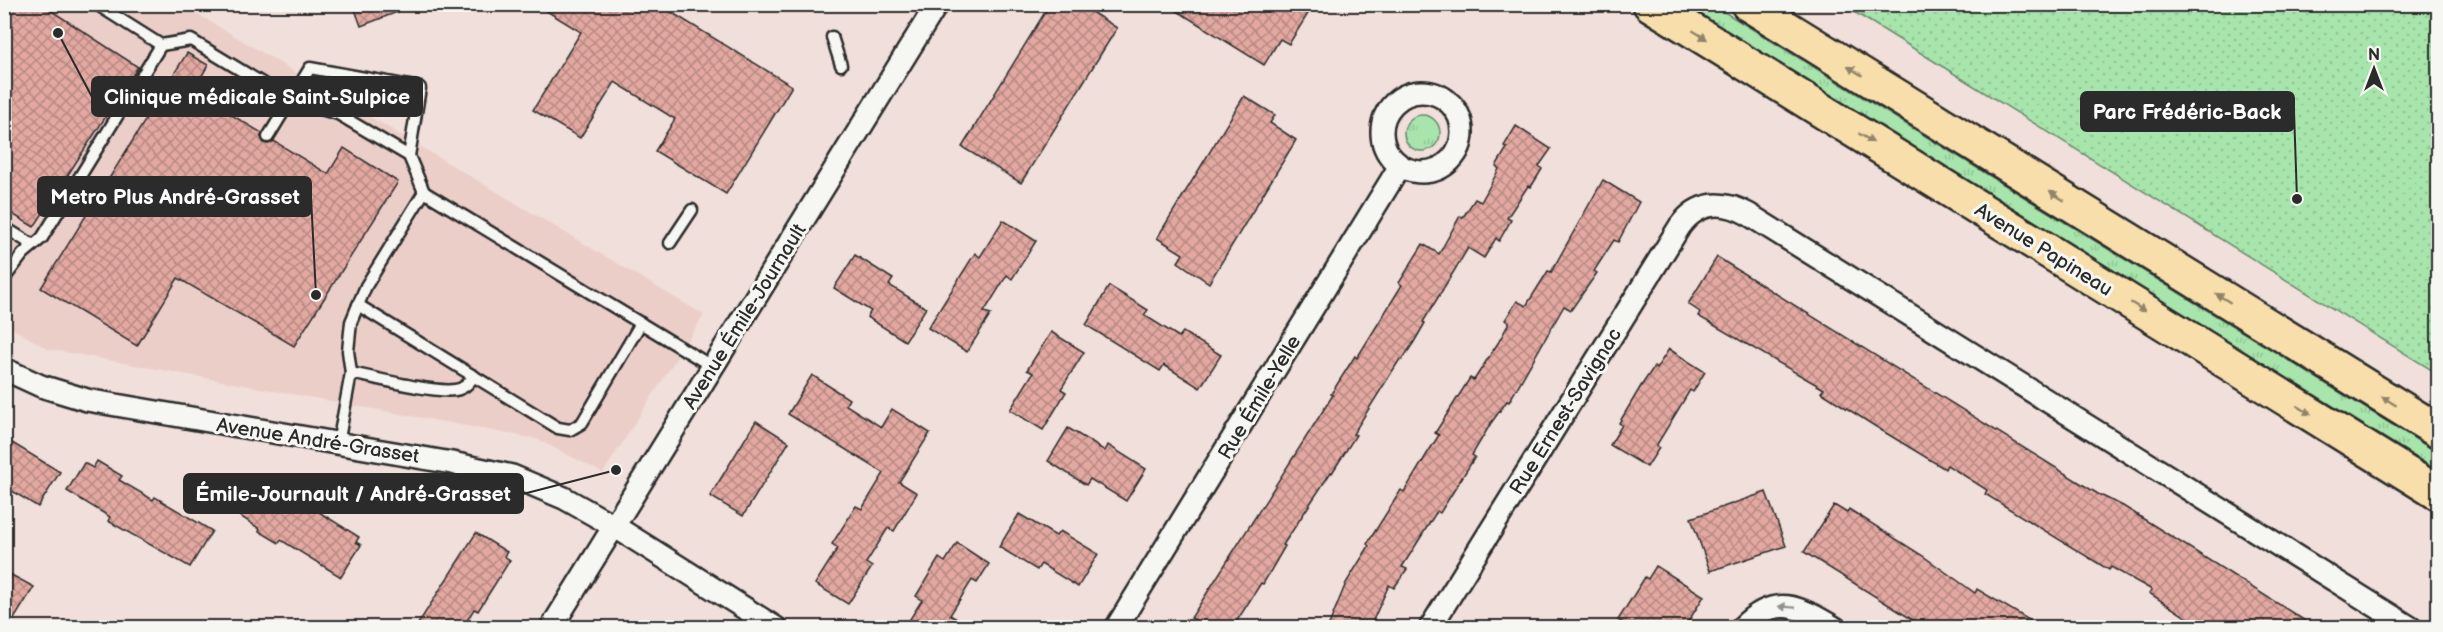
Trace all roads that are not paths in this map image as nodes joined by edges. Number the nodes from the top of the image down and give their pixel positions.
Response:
1 (96, 4) edge
2 (937, 4) edge
3 (1650, 4) edge
4 (1748, 4) edge
5 (832, 37) dead end
6 (161, 45) junction
7 (841, 65) dead end
8 (290, 100) junction
9 (267, 137) dead end
10 (409, 156) junction
11 (1400, 166) dead end
12 (424, 192) junction
13 (692, 210) dead end
14 (4, 227) edge
15 (670, 243) dead end
16 (33, 245) junction
17 (4, 279) edge
18 (358, 305) junction
19 (641, 323) junction
20 (713, 367) junction
21 (4, 369) edge
22 (351, 373) junction
23 (474, 376) junction
24 (2439, 431) edge
25 (338, 444) junction
26 (2439, 493) edge
27 (614, 526) junction
28 (551, 627) edge
29 (776, 627) edge
30 (1116, 627) edge
31 (1430, 627) edge
32 (1741, 627) edge
33 (1834, 627) edge
34 (2411, 627) edge

1 - 6 lane
2 - 20 street, Avenue Émile-Journault
3 -> 26 main road, Avenue Papineau
24 -> 4 main road
5 - 7 lane
6 - 8 lane
6 - 16 lane
8 - 9 lane
8 - 10 lane
8 - 10 lane
10 - 12 lane
11 - 30 street, Rue Émile-Yelle
12 - 18 lane
12 - 19 lane
13 - 15 lane
14 - 16 lane
16 - 17 lane
18 - 22 lane
18 - 23 lane
19 - 20 lane
19 - 23 lane
20 - 27 street, Avenue Émile-Journault
21 - 25 street, Avenue André-Grasset
22 - 23 lane
22 - 25 lane
25 - 27 street, Avenue André-Grasset
27 - 28 street, Avenue Émile-Journault
27 - 29 street, Avenue André-Grasset
31 - 34 street, Rue Ernest-Savignac
33 -> 32 street

